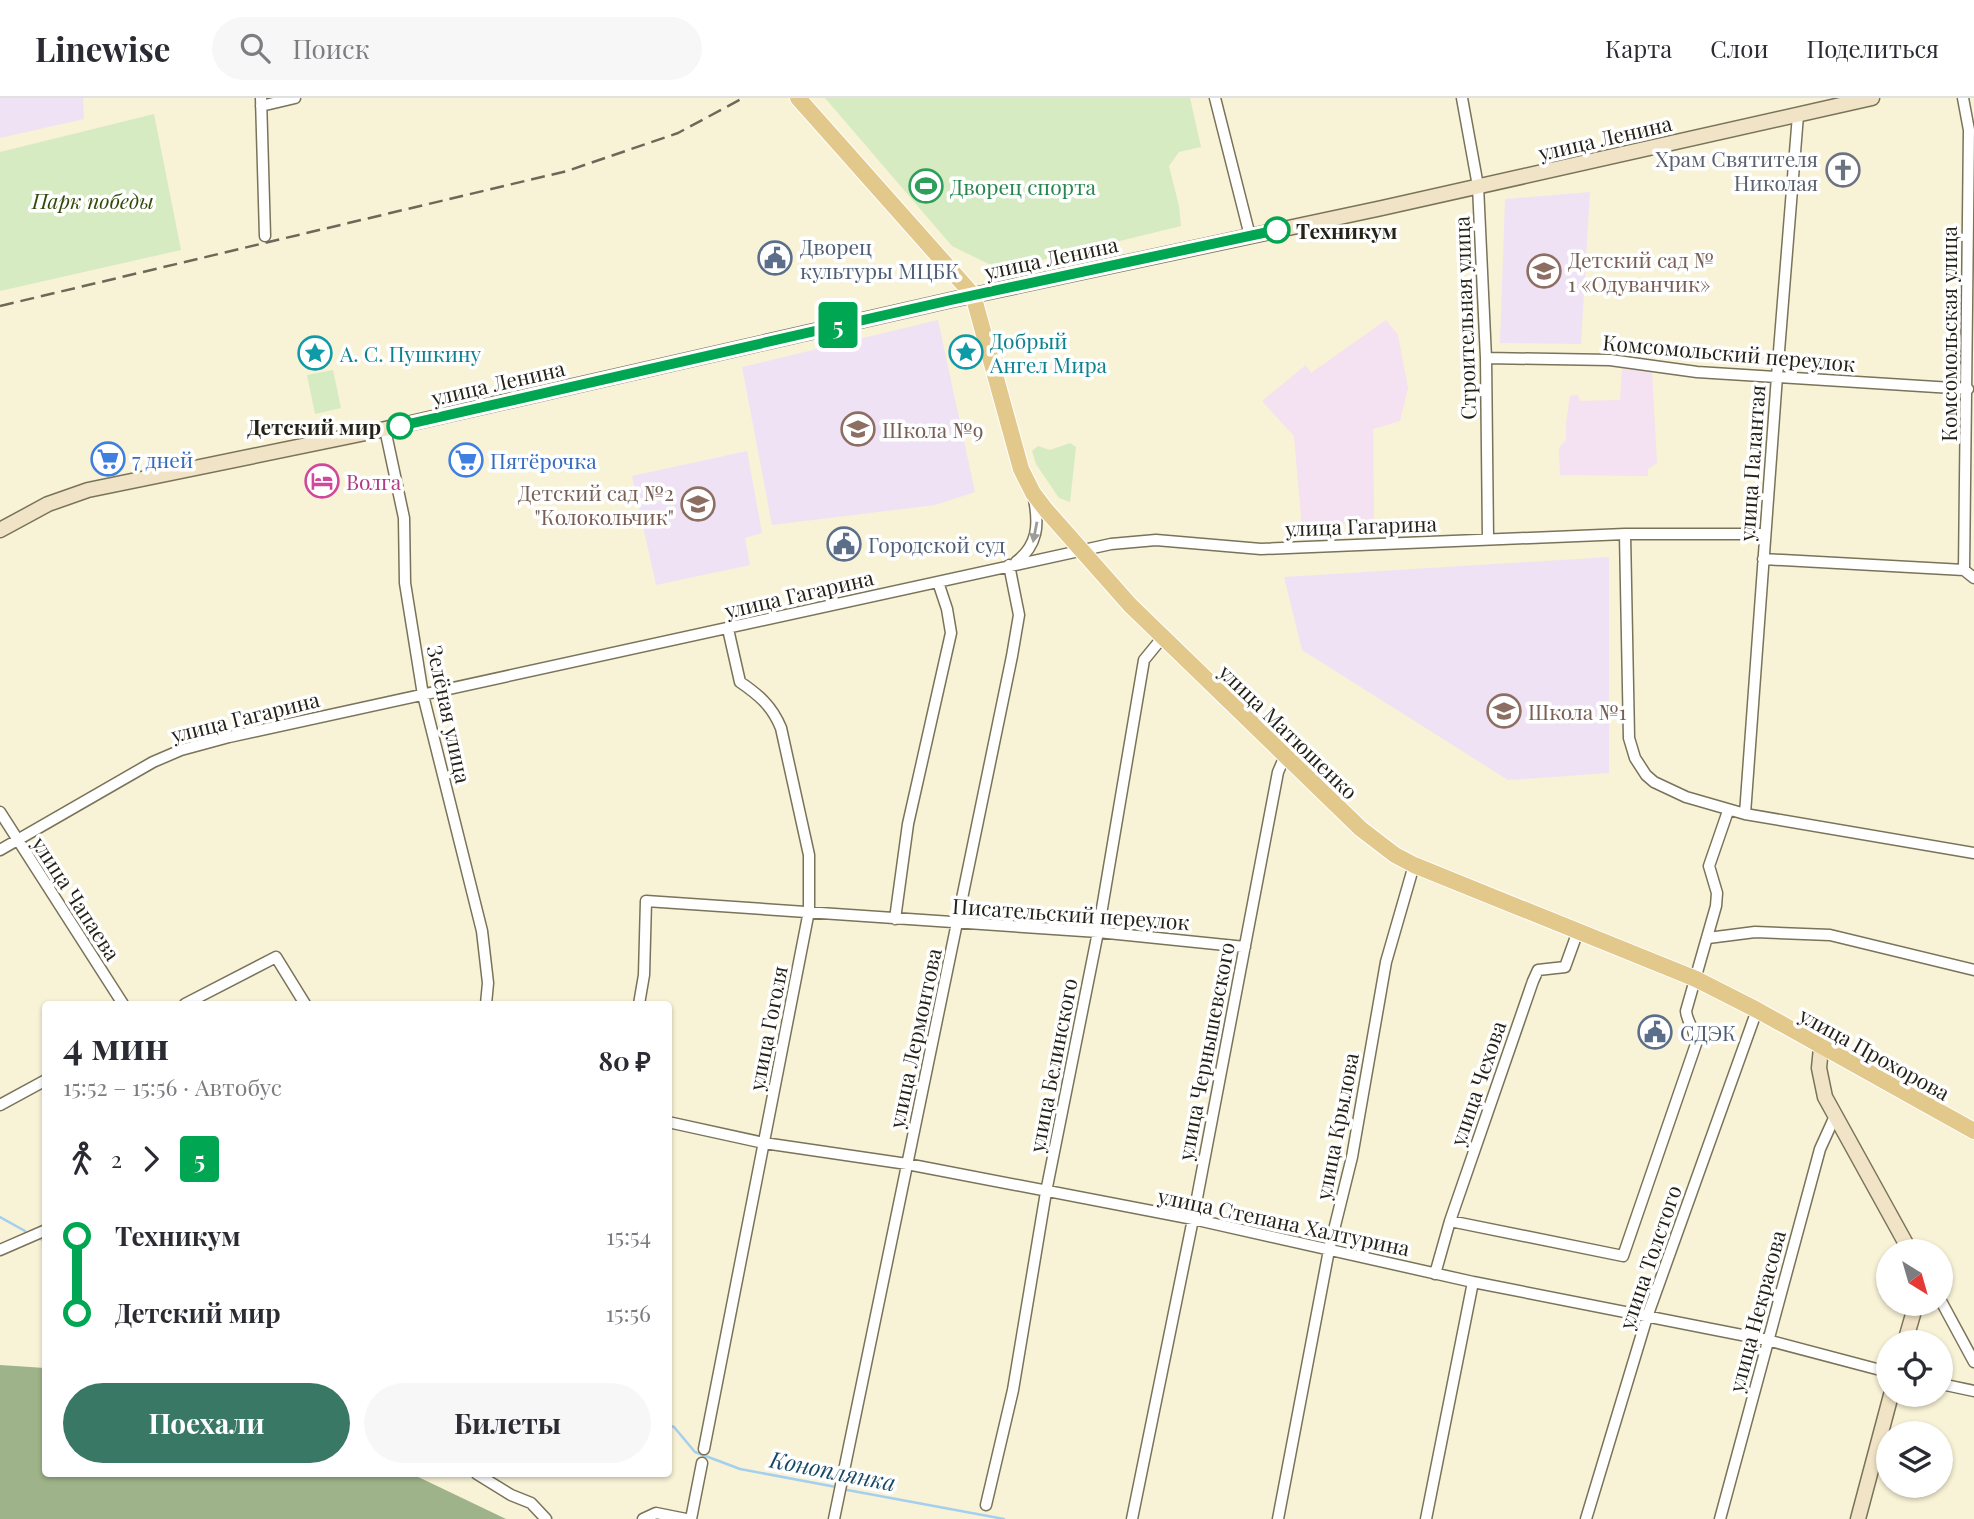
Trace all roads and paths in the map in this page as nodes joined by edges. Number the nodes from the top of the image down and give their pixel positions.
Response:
1 (295, 98) edge
2 (798, 98) edge
3 (1215, 98) edge
4 (1462, 98) edge
5 (1872, 98) edge
6 (1963, 98) edge
7 (261, 102) edge
8 (1798, 115) junction
9 (1478, 186) junction
10 (265, 236) dead end
11 (1250, 236) junction
12 (973, 295) junction
13 (1486, 358) junction
14 (1777, 376) junction
15 (1968, 389) junction
16 (385, 429) junction
17 (1033, 493) junction
18 (0, 530) edge
19 (1625, 534) junction
20 (1765, 534) junction
21 (1488, 539) junction
22 (1080, 551) junction
23 (1763, 559) junction
24 (1012, 565) junction
25 (1969, 574) edge
26 (938, 582) junction
27 (727, 629) junction
28 (1162, 638) junction
29 (423, 695) junction
30 (1285, 756) junction
31 (1728, 811) junction
32 (0, 812) edge
33 (1745, 814) junction
34 (17, 840) junction
35 (0, 850) edge
36 (1974, 853) edge
37 (1414, 865) junction
38 (809, 911) junction
39 (895, 919) junction
40 (958, 924) junction
41 (1578, 931) junction
42 (1098, 932) junction
43 (1708, 938) junction
44 (1245, 947) junction
45 (1974, 970) edge
46 (1696, 979) junction
47 (121, 1001) edge
48 (191, 1001) edge
49 (303, 1001) edge
50 (486, 1001) edge
51 (640, 1001) edge
52 (1757, 1010) junction
53 (1821, 1048) junction
54 (42, 1082) edge
55 (0, 1105) edge
56 (1835, 1116) junction
57 (672, 1123) edge
58 (1974, 1131) edge
59 (764, 1143) junction
60 (906, 1164) junction
61 (1046, 1192) junction
62 (1193, 1219) junction
63 (1450, 1221) junction
64 (42, 1232) edge
65 (1903, 1239) edge
66 (0, 1250) edge
67 (1329, 1250) junction
68 (1435, 1273) junction
69 (1473, 1282) junction
70 (1949, 1316) edge
71 (1647, 1317) junction
72 (1767, 1340) junction
73 (1974, 1362) edge
74 (1876, 1369) edge
75 (1953, 1387) edge
76 (1974, 1391) edge
77 (1888, 1407) edge
78 (704, 1449) dead end
79 (702, 1463) dead end
80 (484, 1477) edge
81 (986, 1504) dead end
82 (835, 1516) edge
83 (546, 1519) edge
84 (643, 1519) edge
85 (688, 1519) edge
86 (1132, 1519) edge
87 (1278, 1519) edge
88 (1426, 1519) edge
89 (1586, 1519) edge
90 (1720, 1519) edge
91 (1858, 1519) edge

1 - 7 street
2 - 12 main road
3 - 11 street
4 - 9 street, Строительная улица
5 - 8 main road, улица Ленина
6 - 15 street, Комсомольская улица
7 - 10 street
8 - 9 main road, улица Ленина
8 - 14 street, улица Палантая
9 - 11 main road, улица Ленина
9 - 13 street, Строительная улица
11 - 12 main road, улица Ленина
12 - 16 main road, улица Ленина
12 - 17 main road, улица Матюшенко
13 - 14 street, Комсомольский переулок
13 - 21 street, Строительная улица
14 - 15 street, Комсомольский переулок
14 - 20 street, улица Палантая
15 - 25 street, Комсомольская улица
16 - 18 main road, улица Ленина
16 - 29 street, Зелёная улица
17 - 22 main road, улица Матюшенко
17 -> 24 street
19 - 20 street, улица Гагарина
19 - 21 street, улица Гагарина
19 - 31 street
20 - 23 street, улица Палантая
21 - 22 street, улица Гагарина
22 - 24 street, улица Гагарина
22 - 28 main road, улица Матюшенко
23 - 25 street
23 - 33 street, улица Палантая
24 - 26 street, улица Гагарина
24 - 40 street, улица Лермонтова
26 - 27 street, улица Гагарина
26 - 39 street
27 - 29 street, улица Гагарина
27 - 38 street, улица Гоголя
28 - 30 main road, улица Матюшенко
28 - 42 street, улица Белинского
29 - 34 street, улица Гагарина
29 - 50 street, Зелёная улица
30 - 37 main road, улица Матюшенко
30 - 44 street, улица Чернышевского
31 - 33 street
31 - 43 street
32 - 34 street, улица Чапаева
33 - 36 street
34 - 35 street, улица Гагарина
34 - 47 street, улица Чапаева
37 - 41 main road, улица Матюшенко
37 - 67 street, улица Крылова
38 - 39 street, Писательский переулок
38 - 51 street, Писательский переулок
38 - 59 street, улица Гоголя
39 - 40 street, Писательский переулок
40 - 42 street, Писательский переулок
40 - 60 street, улица Лермонтова
41 - 46 main road, улица Матюшенко
41 - 63 street, улица Чехова
42 - 44 street, Писательский переулок
42 - 61 street, улица Белинского
43 - 45 street
43 - 46 street
44 - 62 street, улица Чернышевского
46 - 52 main road, улица Матюшенко
46 - 63 street
48 - 49 street
52 - 53 main road, улица Прохорова
52 - 71 street, улица Толстого
53 - 56 main road
53 - 58 main road, улица Прохорова
54 - 55 street
56 - 65 main road
56 - 72 street, улица Некрасова
57 - 59 street, улица Степана Халтурина
59 - 60 street, улица Степана Халтурина
59 - 78 street, улица Гоголя
60 - 61 street, улица Степана Халтурина
60 - 82 street, улица Лермонтова
61 - 62 street, улица Степана Халтурина
61 - 81 street, улица Белинского
62 - 67 street, улица Степана Халтурина
62 - 86 street, улица Чернышевского
63 - 68 street, улица Чехова
64 - 66 street
67 - 68 street, улица Степана Халтурина
67 - 87 street, улица Крылова
68 - 69 street, улица Степана Халтурина
69 - 71 street, улица Степана Халтурина
69 - 88 street
70 - 73 street
71 - 72 street, улица Степана Халтурина
71 - 89 street, улица Толстого
72 - 74 street, улица Степана Халтурина
72 - 90 street, улица Некрасова
75 - 76 street
77 - 91 main road
79 - 85 street
80 - 83 street
84 - 85 street

